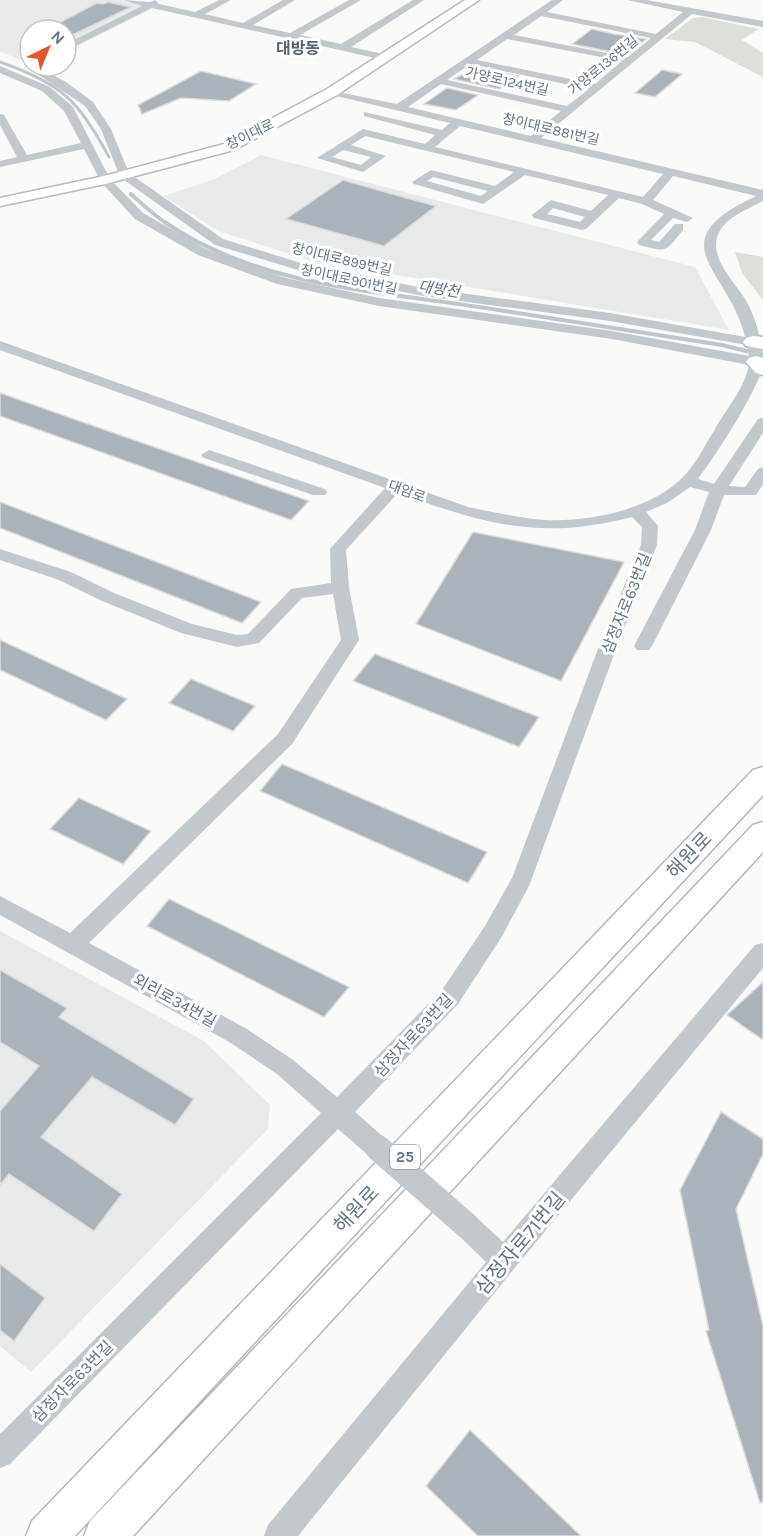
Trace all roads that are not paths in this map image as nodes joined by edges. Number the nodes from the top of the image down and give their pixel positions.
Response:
1 (128, 0) edge
2 (160, 0) edge
3 (226, 0) edge
4 (290, 0) edge
5 (356, 0) edge
6 (419, 0) edge
7 (473, 0) edge
8 (558, 0) edge
9 (632, 0) edge
10 (150, 5) junction
11 (690, 11) junction
12 (539, 13) junction
13 (197, 15) junction
14 (763, 24) edge
15 (244, 26) junction
16 (292, 36) junction
17 (506, 36) junction
18 (658, 37) junction
19 (78, 42) edge
20 (342, 48) junction
21 (384, 57) junction
22 (630, 60) junction
23 (469, 61) junction
24 (0, 69) edge
25 (16, 74) joint
26 (51, 78) edge
27 (439, 81) junction
28 (596, 87) junction
29 (332, 92) junction
30 (399, 108) junction
31 (568, 110) junction
32 (366, 114) dead end
33 (0, 117) edge
34 (458, 128) junction
35 (6, 134) edge
36 (443, 134) junction
37 (89, 145) junction
38 (530, 145) junction
39 (342, 146) dead end
40 (427, 148) junction
41 (24, 160) junction
42 (575, 162) dead end
43 (0, 164) edge
44 (556, 165) dead end
45 (522, 172) junction
46 (671, 172) junction
47 (124, 175) junction
48 (544, 177) junction
49 (105, 180) junction
50 (663, 183) junction
51 (497, 190) junction
52 (691, 190) dead end
53 (615, 195) junction
54 (763, 196) edge
55 (646, 201) junction
56 (0, 202) edge
57 (670, 214) junction
58 (593, 215) dead end
59 (219, 242) junction
60 (202, 252) junction
61 (392, 286) junction
62 (379, 302) junction
63 (758, 342) edge
64 (0, 345) edge
65 (761, 366) edge
66 (763, 422) edge
67 (209, 455) dead end
68 (763, 472) edge
69 (688, 481) junction
70 (396, 486) junction
71 (718, 490) junction
72 (319, 492) dead end
73 (636, 511) junction
74 (0, 554) edge
75 (340, 588) junction
76 (642, 646) dead end
77 (763, 777) edge
78 (763, 832) edge
79 (0, 904) edge
80 (73, 944) junction
81 (763, 952) edge
82 (338, 1113) junction
83 (504, 1261) junction
84 (0, 1454) edge
85 (47, 1536) edge
86 (105, 1536) edge
87 (279, 1536) edge

1 - 10 street
2 - 10 street
3 - 13 street
4 - 15 street
5 - 16 street
6 - 20 street
7 - 21 main road, 창이대로
8 - 12 street, 가양로124번길
9 - 11 street
10 - 13 street
10 - 19 street
11 - 14 street
11 - 18 street, 가양로136번길
12 - 17 street, 가양로124번길
12 - 18 street
13 - 15 street
15 - 16 street
16 - 20 street
17 - 22 street
17 - 23 street, 가양로124번길
18 - 22 street, 가양로136번길
20 - 21 street
21 - 29 main road, 창이대로
22 - 28 street, 가양로136번길
23 - 27 street, 가양로124번길
23 - 28 street, 가양로124번길
24 - 25 street, 창이대로901번길
25 - 37 street, 창이대로901번길
26 - 47 street
27 - 30 street, 가양로124번길
27 - 31 street, 가양로124번길
28 - 31 street, 가양로136번길
29 - 30 street
29 - 47 main road, 창이대로
30 - 34 street
31 - 38 street, 가양로136번길
32 - 36 street
33 - 35 street
34 - 36 street
34 - 38 street, 창이대로881번길
35 - 41 street
36 - 40 street
37 - 41 street
37 - 49 street, 창이대로901번길
38 - 46 street, 창이대로881번길
39 - 40 street
40 - 45 street
41 - 43 street
42 - 50 street
44 - 48 street
45 - 48 street
45 - 51 street
46 - 50 street
46 - 54 street, 창이대로881번길
47 - 49 main road, 창이대로
47 - 59 street, 창이대로899번길
48 - 53 street
49 - 56 main road, 창이대로
49 - 60 street, 창이대로901번길
50 - 52 street
50 - 55 street
51 - 51 street
53 - 55 street
53 - 58 street
54 - 63 street
55 - 57 street
57 - 57 street
59 - 60 street
59 - 61 street, 창이대로899번길
60 - 62 street, 창이대로901번길
61 - 62 street
61 - 63 street, 창이대로899번길
62 - 65 street, 창이대로901번길
63 - 65 street
64 - 70 street, 대암로
65 - 69 street, 대암로
66 - 71 street
67 - 72 street
68 - 71 street
69 - 71 street
69 - 73 street, 대암로
70 - 73 street, 대암로
70 - 75 street
71 - 76 street
73 - 82 street, 삼정자로63번길
74 - 75 street
75 - 80 street
77 - 85 highway, 해원로 / 25
78 - 86 highway, 25
79 - 80 street, 외리로34번길
80 - 82 street, 외리로34번길
81 - 83 street, 삼정자로71번길
82 - 83 street, 외리로34번길, bridge
82 - 84 street, 삼정자로63번길
83 - 87 street, 삼정자로71번길

